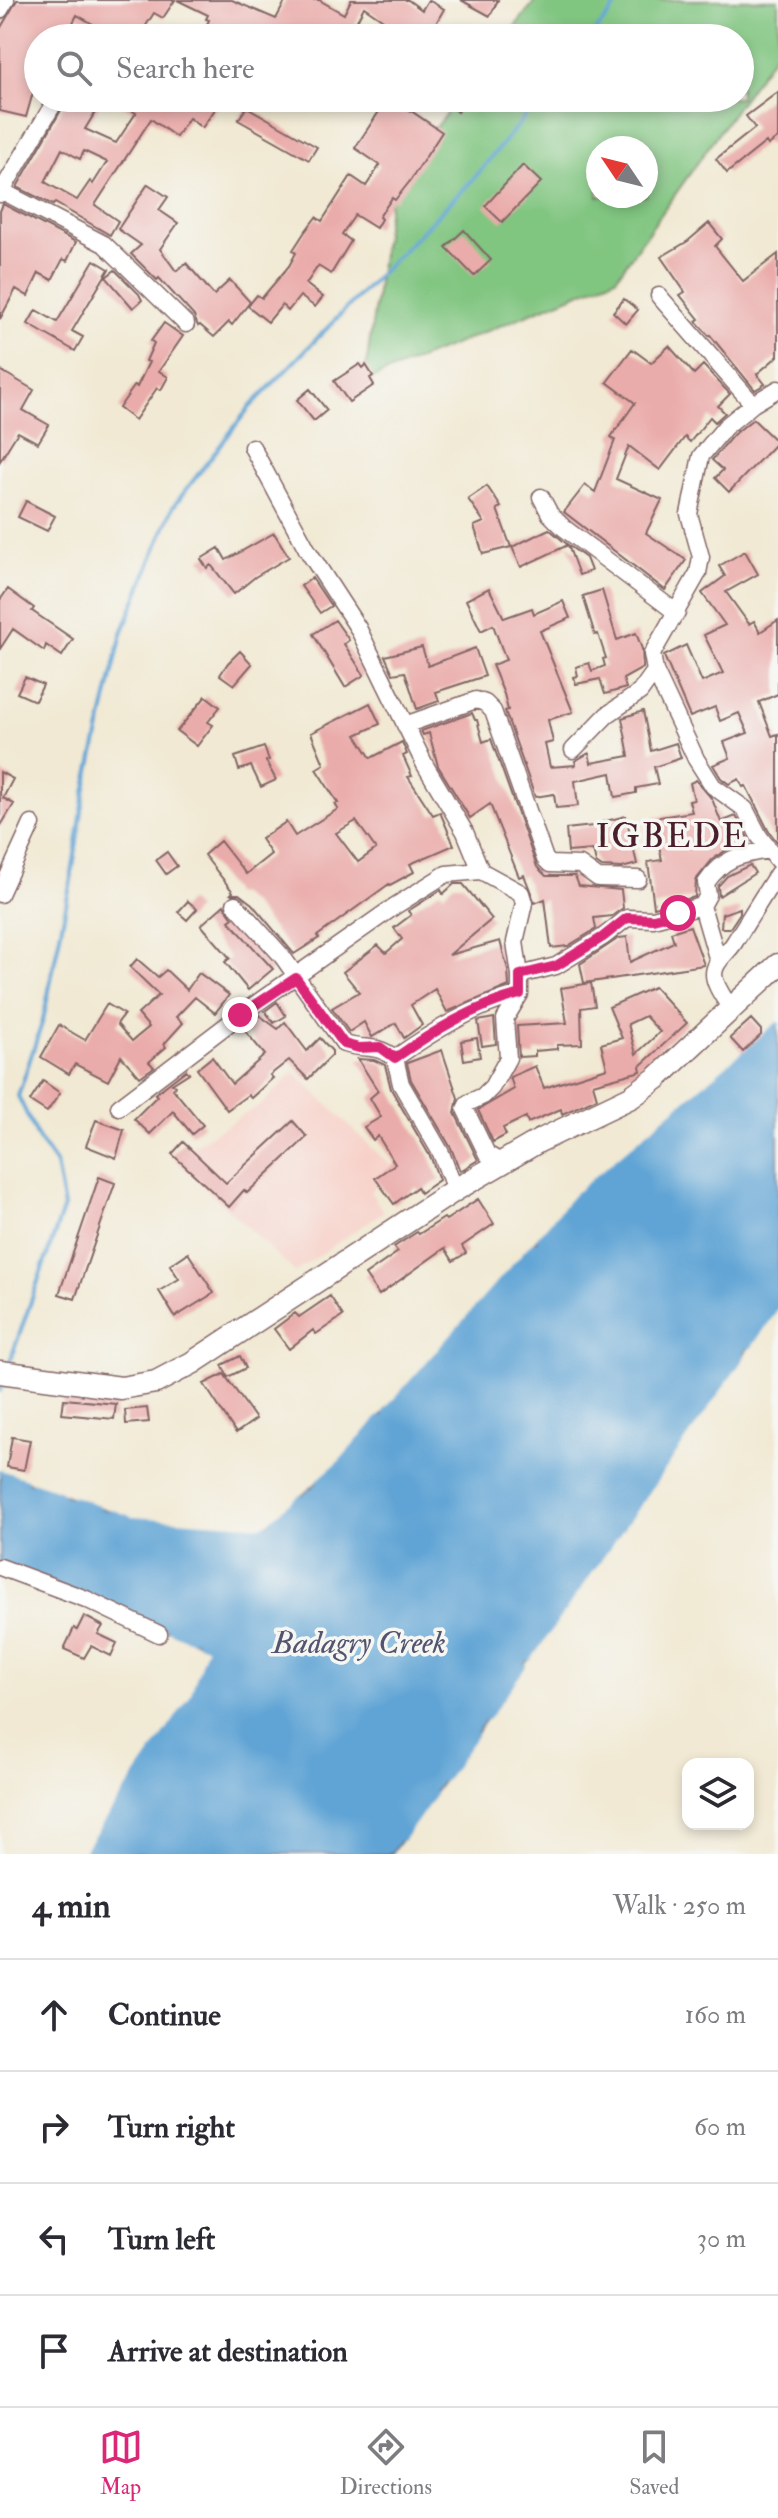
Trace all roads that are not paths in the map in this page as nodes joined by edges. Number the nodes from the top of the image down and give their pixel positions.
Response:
1 (6, 0) edge
2 (0, 10) edge
3 (49, 112) edge
4 (1, 192) edge
5 (659, 296) dead end
6 (186, 324) dead end
7 (778, 389) edge
8 (753, 404) junction
9 (252, 447) dead end
10 (541, 497) dead end
11 (677, 613) junction
12 (655, 671) junction
13 (405, 725) junction
14 (573, 750) dead end
15 (32, 824) dead end
16 (774, 856) edge
17 (481, 871) junction
18 (778, 873) edge
19 (638, 879) dead end
20 (0, 894) edge
21 (235, 904) dead end
22 (702, 906) junction
23 (718, 961) junction
24 (778, 965) edge
25 (520, 975) junction
26 (296, 978) junction
27 (520, 994) junction
28 (730, 1008) junction
29 (395, 1058) junction
30 (119, 1107) dead end
31 (502, 1163) junction
32 (455, 1190) junction
33 (9, 1373) edge
34 (0, 1567) edge
35 (159, 1634) dead end

1 - 2 street
3 - 4 street
4 - 6 street
5 - 8 street
7 - 8 street
8 - 11 street
9 - 13 street
10 - 11 street
11 - 12 street
12 - 14 street
12 - 16 street
13 - 17 street
13 - 19 street
15 - 20 street
16 - 22 street
17 - 25 street
17 - 26 street
18 - 23 street
21 - 26 street
22 - 23 street
22 - 25 street
23 - 28 street
24 - 28 street
25 - 27 street
26 - 29 street
26 - 30 street
27 - 29 street
27 - 31 street
28 - 31 street
29 - 32 street
31 - 32 street
32 - 33 street
34 - 35 street

